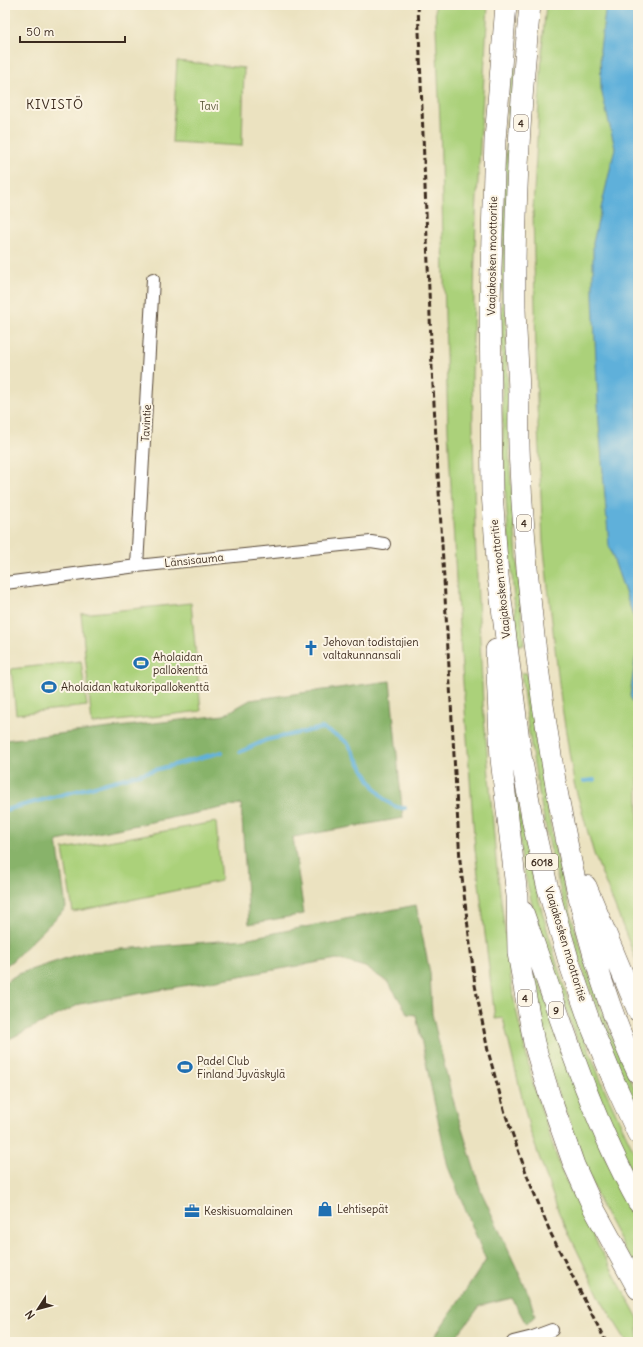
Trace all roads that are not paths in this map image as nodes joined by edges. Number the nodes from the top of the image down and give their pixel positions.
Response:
1 (506, 5) edge
2 (530, 5) edge
3 (153, 279) dead end
4 (384, 544) dead end
5 (137, 566) junction
6 (498, 576) junction
7 (5, 583) edge
8 (567, 846) junction
9 (517, 896) junction
10 (638, 1012) edge
11 (638, 1072) edge
12 (638, 1134) edge
13 (638, 1202) edge
14 (638, 1289) edge
15 (552, 1330) dead end
16 (513, 1342) edge

1 - 6 highway, Vaajakosken moottoritie / 4
2 - 8 highway, 4
3 - 5 street, Tavintie
4 - 5 street, Länsisauma
5 - 7 street, Länsisauma
6 - 9 highway, 4
6 - 12 highway, Vaajakosken moottoritie / 6018
8 - 10 highway, 4
8 - 11 highway, 6018
9 - 13 highway, 9
9 - 14 highway, 4
15 - 16 street

